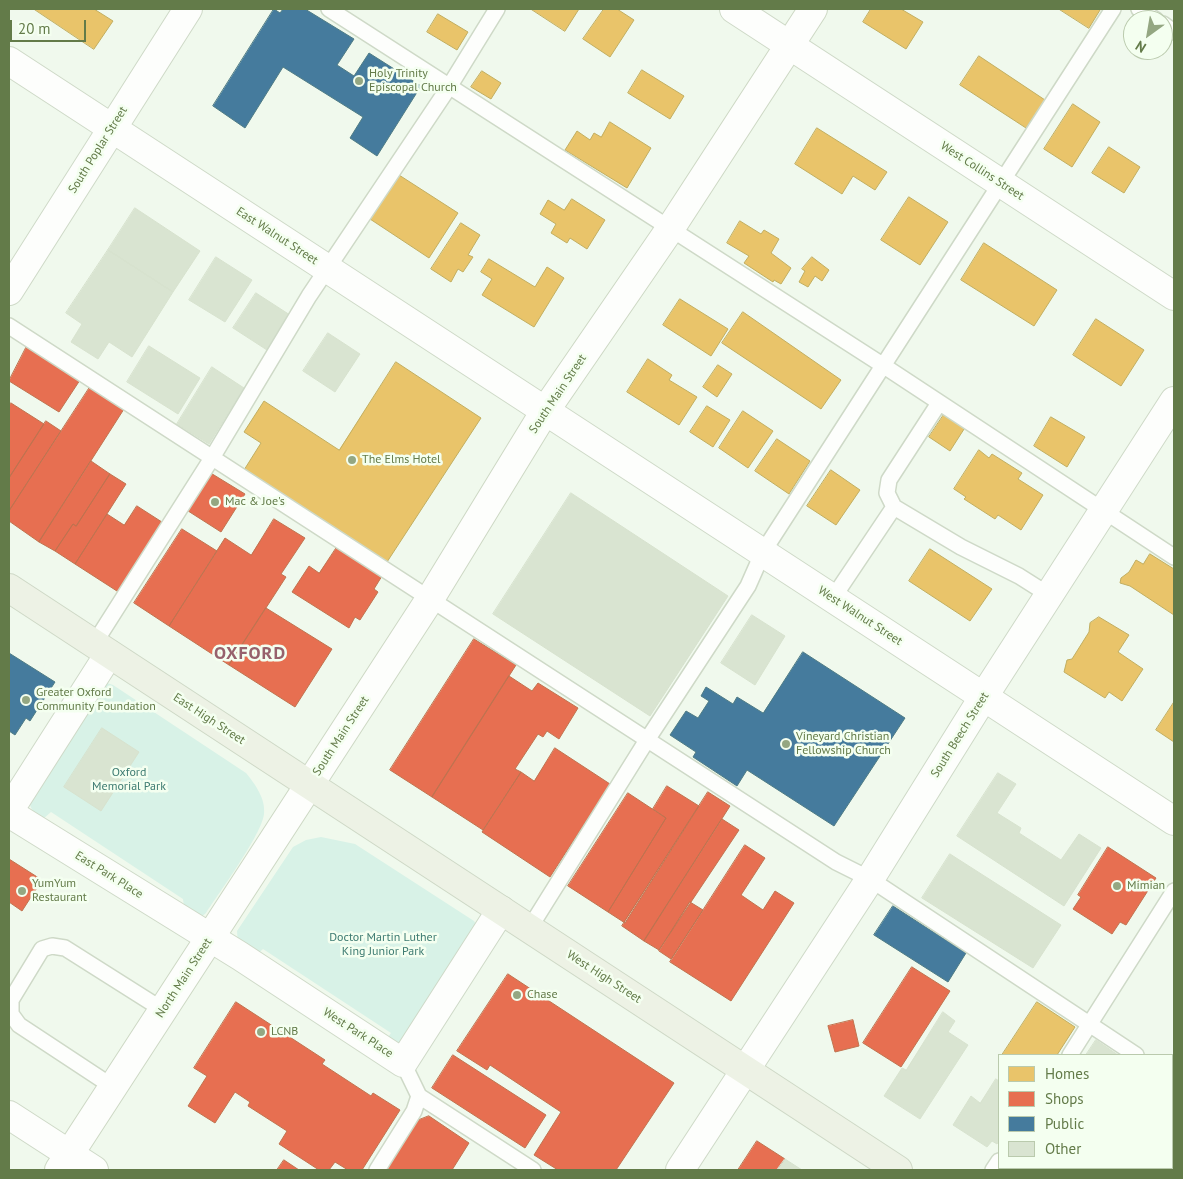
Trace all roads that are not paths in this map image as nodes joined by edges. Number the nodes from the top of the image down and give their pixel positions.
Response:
1 (188, 9) edge
2 (329, 9) edge
3 (497, 9) edge
4 (734, 9) edge
5 (813, 9) edge
6 (1113, 9) edge
7 (790, 45) junction
8 (9, 60) edge
9 (449, 87) junction
10 (112, 128) junction
11 (1001, 183) junction
12 (670, 229) junction
13 (328, 270) junction
14 (9, 291) edge
15 (1174, 296) edge
16 (9, 326) edge
17 (884, 366) junction
18 (1174, 401) edge
19 (939, 403) junction
20 (546, 411) junction
21 (212, 458) junction
22 (894, 507) junction
23 (1103, 509) junction
24 (763, 552) junction
25 (1174, 557) edge
26 (9, 588) edge
27 (1049, 595) junction
28 (833, 598) junction
29 (430, 599) junction
30 (102, 649) junction
31 (984, 696) junction
32 (647, 740) junction
33 (310, 785) junction
34 (9, 812) edge
35 (1174, 821) edge
36 (870, 879) junction
37 (1174, 891) edge
38 (501, 910) junction
39 (530, 929) junction
40 (209, 939) junction
41 (163, 1010) junction
42 (1090, 1024) junction
43 (1071, 1054) edge
44 (1135, 1054) edge
45 (403, 1063) junction
46 (746, 1070) junction
47 (113, 1088) junction
48 (419, 1096) junction
49 (9, 1115) edge
50 (64, 1162) edge
51 (94, 1170) edge
52 (377, 1170) edge
53 (533, 1170) edge
54 (680, 1170) edge
55 (898, 1170) edge

1 - 10 street, South Poplar Street
2 - 9 lane
3 - 9 lane
4 - 7 street, West Collins Street
5 - 7 street, South Main Street
6 - 11 lane
7 - 11 street, West Collins Street
7 - 12 street, South Main Street
8 - 10 street, East Walnut Street
9 - 12 lane
9 - 13 lane
10 - 13 street, East Walnut Street
10 - 14 street, South Poplar Street
11 - 15 street, West Collins Street
11 - 17 lane
12 - 17 lane
12 - 20 street, South Main Street
13 - 20 street, East Walnut Street
13 - 21 lane
16 - 21 lane
17 - 19 lane
17 - 24 lane
18 - 23 street, South Beech Street
19 - 22 lane
19 - 23 lane
20 - 24 street, West Walnut Street
20 - 29 street, South Main Street
21 - 29 lane
21 - 30 lane
22 - 27 lane
22 - 28 lane
23 - 25 lane
23 - 27 street, South Beech Street
24 - 28 street, West Walnut Street
24 - 32 lane
26 - 30 highway, East High Street
27 - 31 street, South Beech Street
28 - 31 street, West Walnut Street
29 - 32 lane
29 - 33 street, South Main Street
30 - 33 highway, East High Street
30 - 34 street, East Park Place
31 - 35 street, West Walnut Street
31 - 36 street, South Beech Street
32 - 36 lane
32 - 39 lane
33 - 38 highway, West High Street
33 - 40 street, North Main Street
34 - 40 street, East Park Place
36 - 42 lane
36 - 46 street, South Beech Street
37 - 42 lane
38 - 39 highway, West High Street
38 - 45 street, West Park Place
39 - 46 highway, West High Street
40 - 41 street, North Main Street
40 - 45 street, West Park Place
41 - 47 street, North Main Street
41 - 47 lane
42 - 43 lane
42 - 44 lane
45 - 48 lane
46 - 54 street, South Beech Street
46 - 55 highway, West High Street
47 - 50 street, North Main Street
48 - 52 lane
48 - 53 lane
49 - 50 street
50 - 51 street

